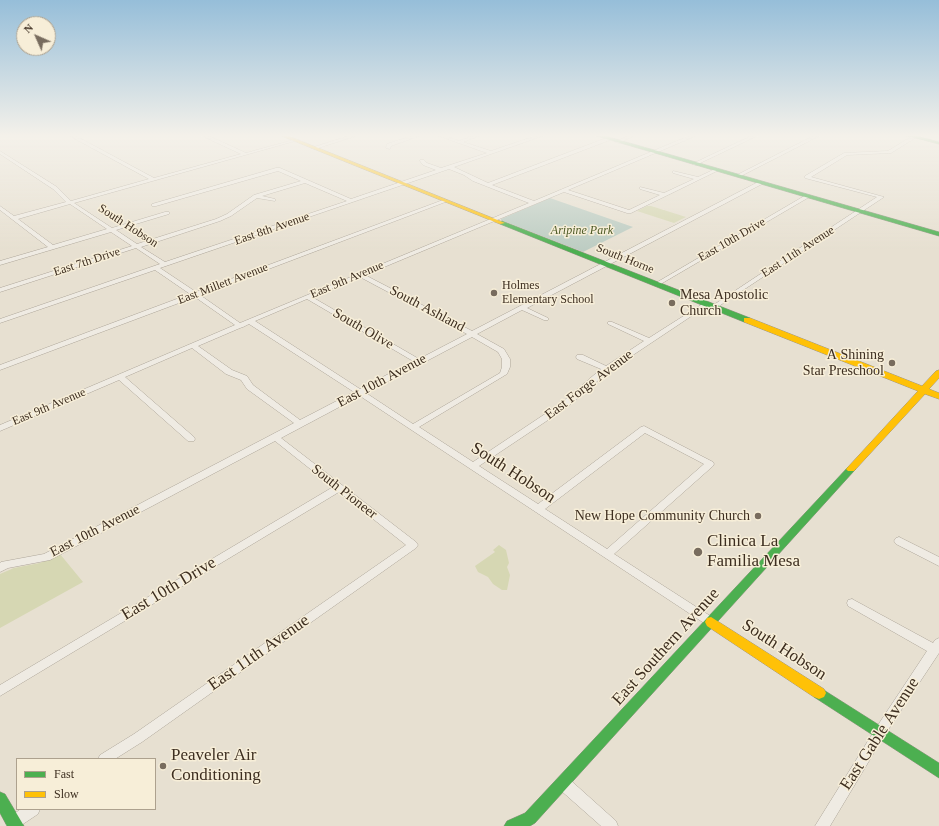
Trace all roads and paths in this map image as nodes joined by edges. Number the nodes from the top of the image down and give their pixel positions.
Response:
1 (33, 174) edge
2 (142, 174) edge
3 (177, 174) edge
4 (264, 174) edge
5 (289, 174) edge
6 (376, 174) edge
7 (431, 174) edge
8 (464, 174) edge
9 (516, 174) edge
10 (604, 174) edge
11 (680, 174) edge
12 (710, 174) edge
13 (729, 174) edge
14 (742, 174) edge
15 (813, 174) edge
16 (737, 176) junction
17 (699, 179) junction
18 (154, 180) junction
19 (306, 181) junction
20 (760, 183) junction
21 (402, 184) junction
22 (488, 184) junction
23 (642, 188) dead end
24 (564, 190) junction
25 (665, 195) junction
26 (256, 196) junction
27 (808, 196) junction
28 (273, 200) dead end
29 (352, 201) junction
30 (445, 201) junction
31 (70, 203) junction
32 (535, 203) junction
33 (0, 208) edge
34 (860, 211) junction
35 (14, 218) junction
36 (494, 220) junction
37 (110, 229) junction
38 (939, 234) edge
39 (136, 246) junction
40 (52, 247) junction
41 (0, 263) edge
42 (604, 264) junction
43 (165, 266) junction
44 (156, 268) junction
45 (361, 275) junction
46 (657, 284) junction
47 (0, 290) edge
48 (195, 295) junction
49 (308, 297) junction
50 (710, 305) junction
51 (521, 307) junction
52 (546, 319) dead end
53 (0, 321) edge
54 (250, 321) junction
55 (610, 323) dead end
56 (241, 326) junction
57 (472, 333) junction
58 (650, 341) junction
59 (194, 346) junction
60 (580, 357) dead end
61 (418, 361) junction
62 (0, 368) edge
63 (606, 369) junction
64 (939, 373) edge
65 (120, 377) junction
66 (923, 390) junction
67 (360, 392) junction
68 (939, 396) edge
69 (300, 424) junction
70 (413, 427) junction
71 (0, 428) edge
72 (275, 438) junction
73 (191, 439) dead end
74 (473, 466) junction
75 (338, 488) junction
76 (538, 509) junction
77 (898, 542) dead end
78 (413, 545) joint
79 (607, 554) junction
80 (939, 562) edge
81 (0, 568) edge
82 (852, 603) dead end
83 (711, 622) junction
84 (937, 647) edge
85 (0, 691) edge
86 (880, 732) junction
87 (106, 758) edge
88 (939, 771) edge
89 (563, 783) junction
90 (0, 799) edge
91 (32, 810) edge
92 (529, 822) edge
93 (14, 825) edge
94 (512, 826) edge
95 (611, 826) edge
96 (822, 826) edge

1 - 31 street, South Hobson
2 - 18 street
3 - 18 street
4 - 37 street
5 - 19 street
6 - 21 street, South Horne
7 - 21 street, East 8th Avenue
8 - 22 street
9 - 22 street
10 - 24 street, East 9th Avenue
11 - 17 street
12 - 17 street
13 - 16 street
14 - 16 street
15 - 34 street, East 11th Avenue
16 - 20 street
17 - 25 street
18 - 31 street
19 - 26 street, East 7th Drive
19 - 29 street
20 - 27 street
20 - 42 street, East 10th Avenue
21 - 29 street, East 8th Avenue
21 - 30 street, South Horne
22 - 32 street
23 - 25 street
24 - 25 street
24 - 32 street, East 9th Avenue
26 - 28 street
26 - 39 street, East 7th Drive
27 - 34 street
27 - 46 street, East 10th Drive
29 - 43 street, East 8th Avenue
30 - 36 street, South Horne
30 - 48 street, East Millett Avenue
31 - 35 street
31 - 37 street, South Hobson
32 - 36 street, East 9th Avenue
33 - 35 street
34 - 38 street
34 - 50 street, East 11th Avenue
35 - 40 street
36 - 42 street, South Horne
36 - 45 street, East 9th Avenue
37 - 39 street, South Hobson
37 - 40 street
39 - 43 street, South Hobson
39 - 47 street, East 7th Drive
40 - 41 street
42 - 46 street, South Horne
42 - 51 street, East 10th Avenue
43 - 44 street, East 8th Avenue
44 - 48 street, South Hobson
44 - 53 street, East 8th Avenue
45 - 49 street, East 9th Avenue
45 - 57 street, South Ashland
46 - 50 street, South Horne
48 - 56 street, South Hobson
48 - 62 street, East Millett Avenue
49 - 54 street, East 9th Avenue
49 - 61 street, South Olive
50 - 58 street, East Forge Avenue
50 - 66 street, South Horne
51 - 52 street
51 - 57 street, East 10th Avenue
54 - 56 street, East 9th Avenue
54 - 67 street, South Hobson
55 - 58 street
56 - 59 street, East 9th Avenue
57 - 61 street, East 10th Avenue
57 - 70 street
58 - 63 street, East Forge Avenue
59 - 65 street, East 9th Avenue
59 - 69 street
60 - 63 street
61 - 67 street, East 10th Avenue
63 - 74 street, East Forge Avenue
64 - 66 street, East Southern Avenue
65 - 71 street, East 9th Avenue
65 - 73 street
66 - 68 street, South Horne
66 - 83 street, East Southern Avenue
67 - 69 street, East 10th Avenue
67 - 70 street, South Hobson
69 - 72 street, East 10th Avenue
70 - 74 street, South Hobson
72 - 75 street, South Pioneer
72 - 81 street, East 10th Avenue
74 - 76 street, South Hobson
75 - 78 street, South Pioneer
75 - 85 street, East 10th Drive
76 - 79 street, South Hobson
76 - 79 street
77 - 80 street
78 - 87 street, East 11th Avenue
79 - 83 street, South Hobson
82 - 84 street
83 - 86 street, South Hobson
83 - 89 street, East Southern Avenue
84 - 86 street, East Gable Avenue
86 - 88 street, South Hobson
86 - 96 street, East Gable Avenue
89 - 92 street, East Southern Avenue
89 - 95 street
90 - 93 street
91 - 93 street
92 - 94 street, East Southern Avenue

